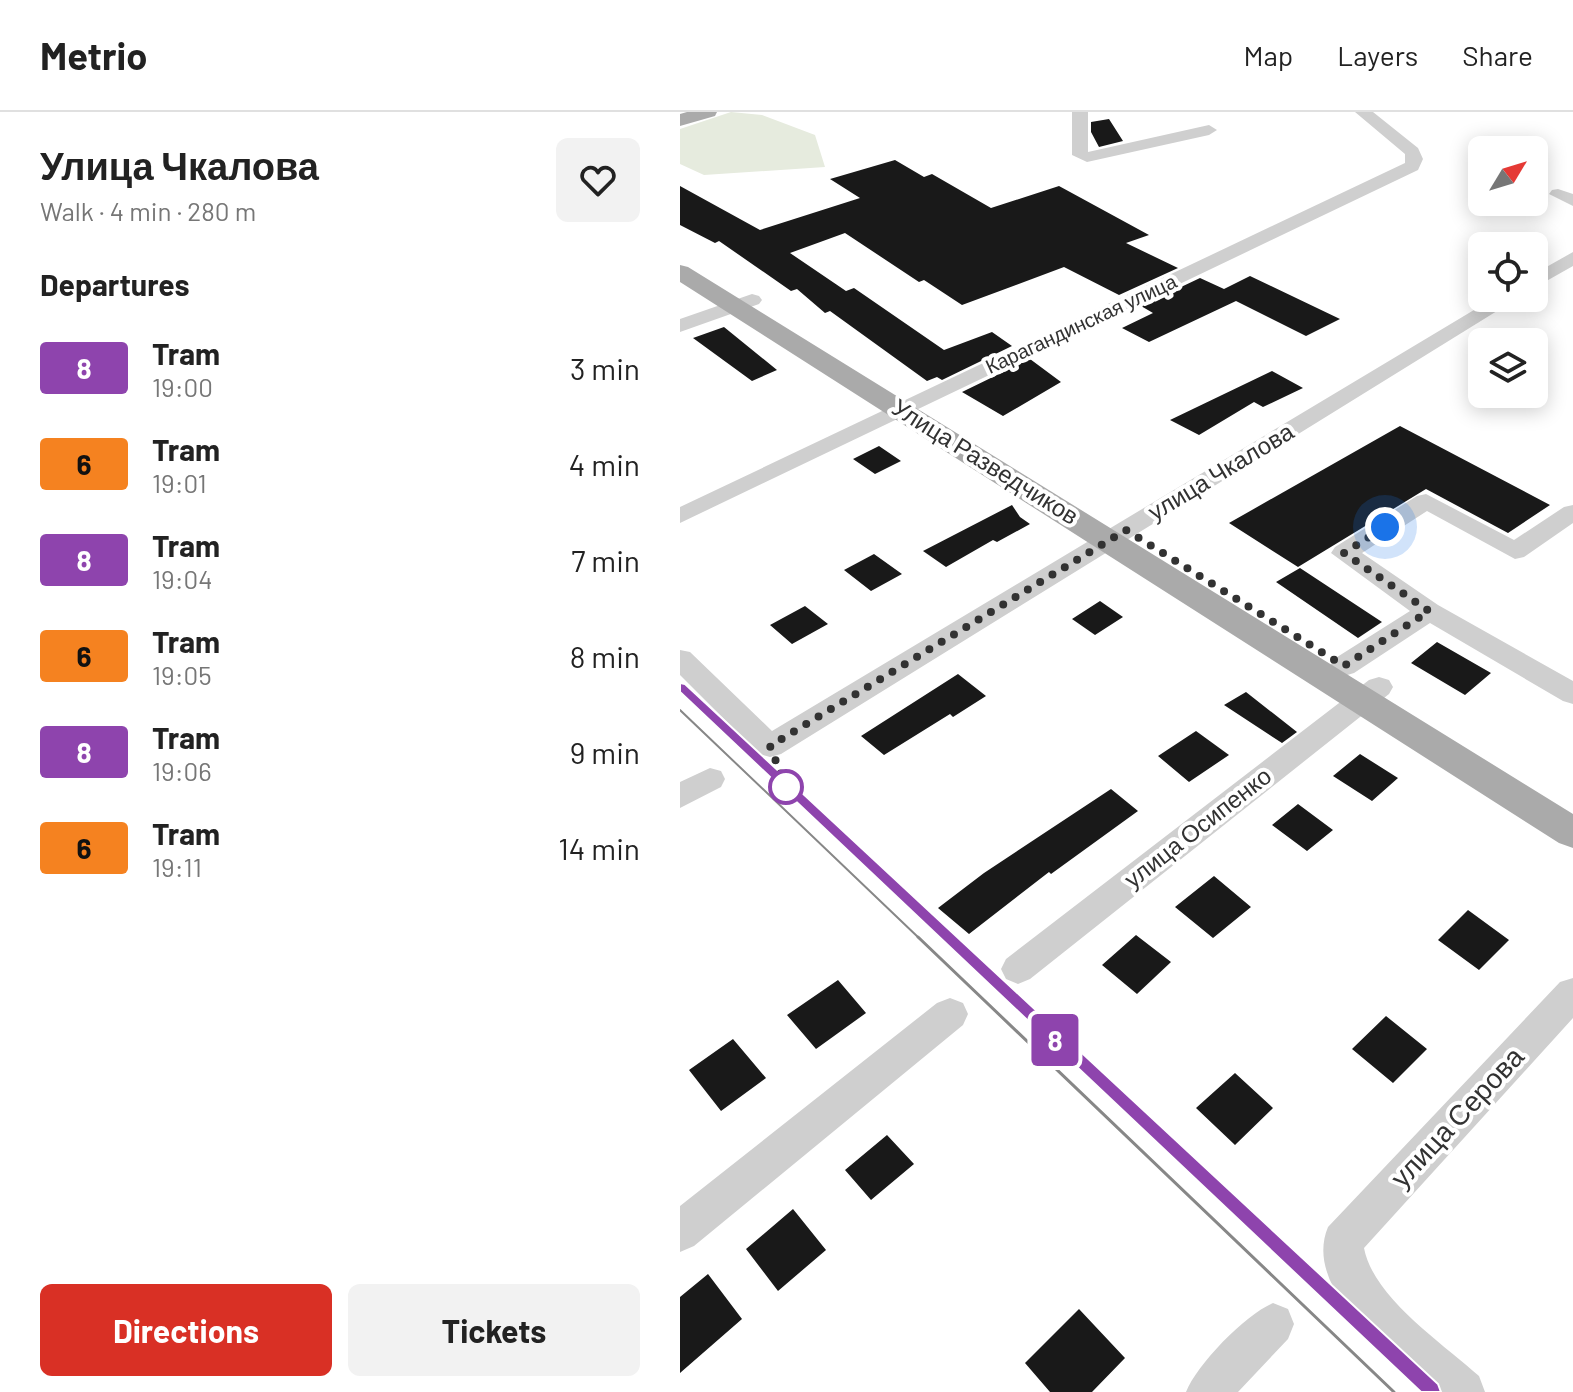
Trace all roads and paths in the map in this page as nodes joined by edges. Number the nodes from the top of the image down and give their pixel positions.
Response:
1 (708, 112) edge
2 (1080, 112) edge
3 (1363, 112) edge
4 (680, 120) edge
5 (1209, 130) dead end
6 (680, 257) edge
7 (1573, 258) edge
8 (680, 272) edge
9 (1548, 273) edge
10 (744, 304) junction
11 (1485, 312) edge
12 (680, 326) edge
13 (908, 406) junction
14 (1573, 512) edge
15 (680, 516) edge
16 (1117, 535) junction
17 (1429, 611) junction
18 (680, 659) edge
19 (1344, 666) junction
20 (1371, 694) junction
21 (1573, 694) edge
22 (710, 779) dead end
23 (680, 796) edge
24 (1573, 807) edge
25 (1573, 833) edge
26 (1018, 969) dead end
27 (1573, 993) edge
28 (950, 1014) dead end
29 (680, 1232) edge
30 (1273, 1324) dead end
31 (1208, 1392) edge
32 (1463, 1392) edge

1 - 4 main road
2 - 5 street
3 - 13 street, Карагандинская улица
6 - 10 main road
7 - 9 street
8 - 10 main road, Улица Разведчиков
10 - 12 street
10 - 13 main road, Улица Разведчиков
11 - 16 street, улица Чкалова
13 - 15 street, Карагандинская улица
13 - 16 main road, Улица Разведчиков
14 - 17 street
16 - 18 street, улица Чкалова
16 - 19 main road
16 - 20 main road, Улица Разведчиков
17 - 19 street
17 - 21 street
19 - 20 main road
20 - 24 main road
20 - 25 main road, Улица Разведчиков
20 - 26 street, улица Осипенко
22 - 23 street
27 - 32 street, улица Серова
28 - 29 street
30 - 31 street

